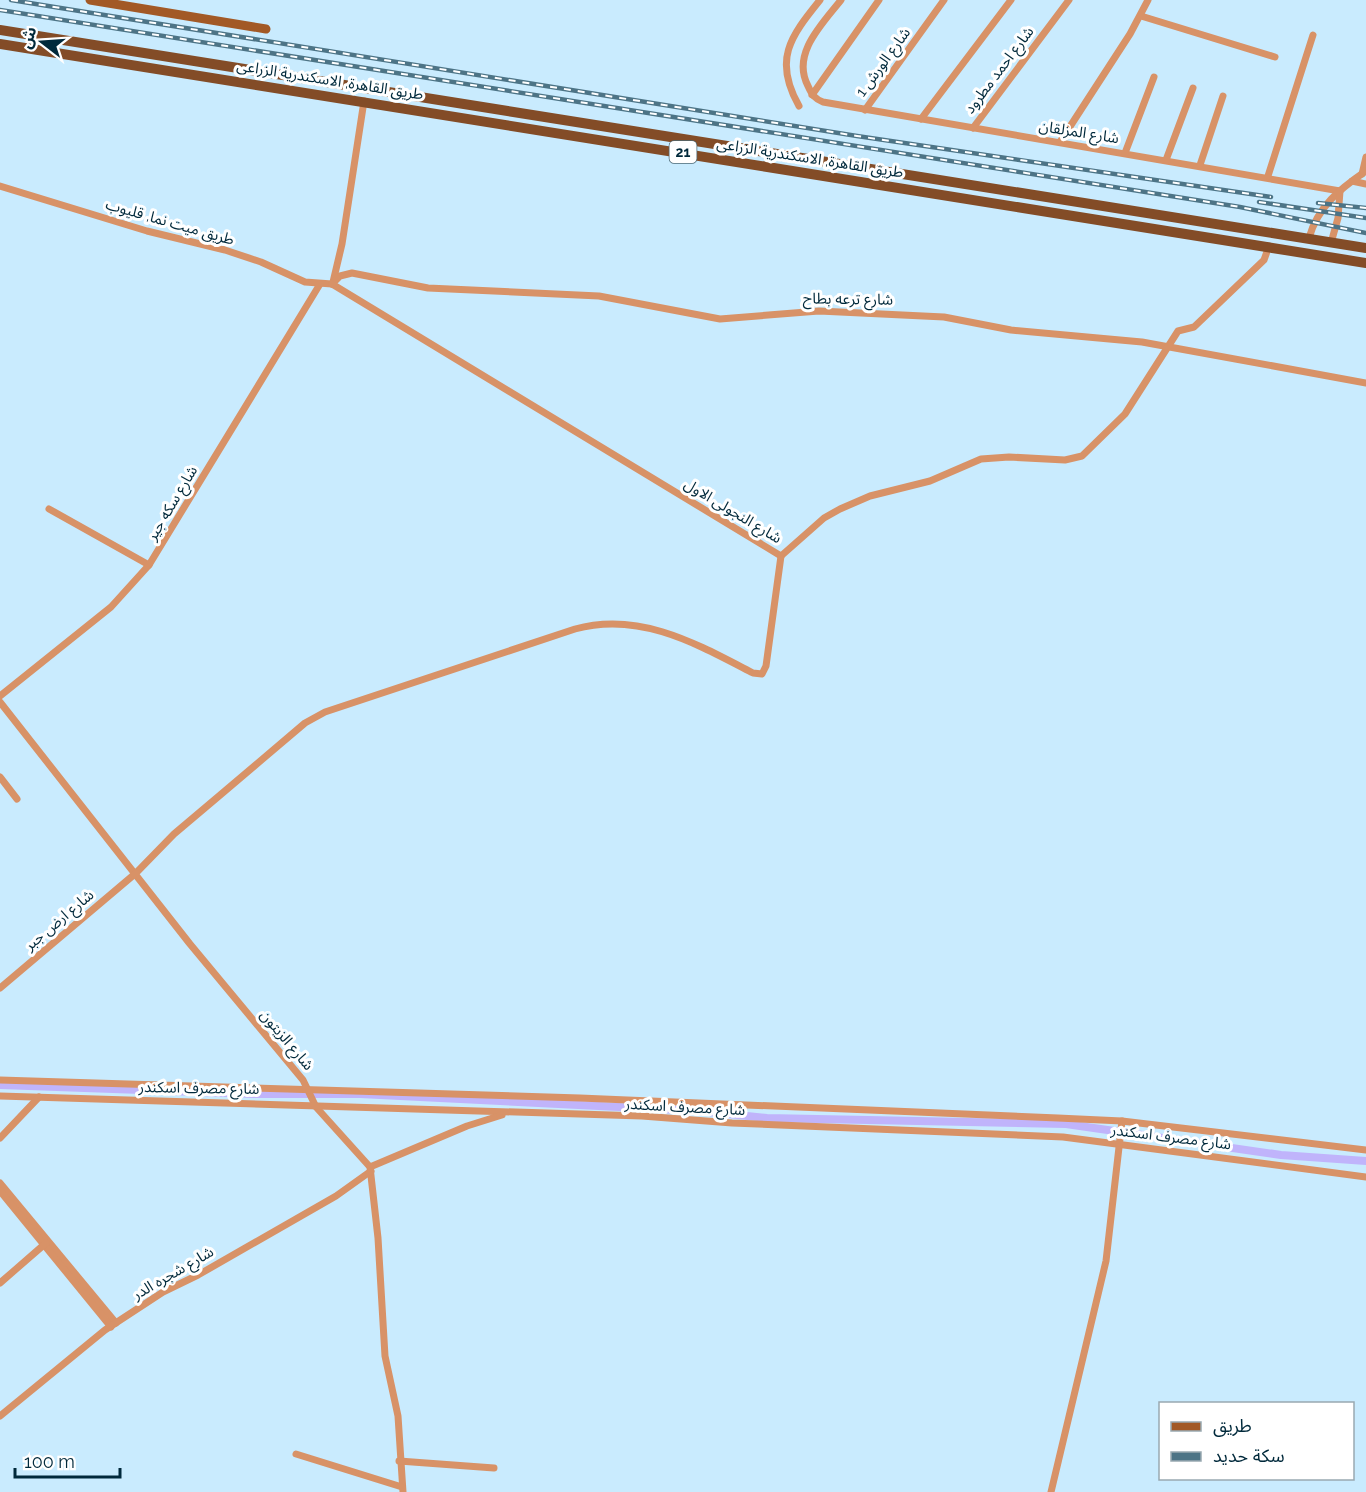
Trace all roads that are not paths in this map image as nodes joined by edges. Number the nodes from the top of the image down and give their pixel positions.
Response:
1 (90, 0) edge
2 (820, 0) edge
3 (841, 0) edge
4 (879, 0) edge
5 (944, 0) edge
6 (1011, 0) edge
7 (1069, 0) edge
8 (1148, 0) edge
9 (1141, 16) junction
10 (0, 30) edge
11 (266, 30) dead end
12 (1313, 35) dead end
13 (0, 44) edge
14 (1275, 57) dead end
15 (1154, 77) dead end
16 (1193, 88) dead end
17 (1223, 96) dead end
18 (813, 97) junction
19 (364, 101) junction
20 (800, 106) dead end
21 (865, 110) junction
22 (921, 120) junction
23 (973, 128) junction
24 (1060, 142) junction
25 (1125, 153) junction
26 (1366, 157) edge
27 (1166, 160) junction
28 (1200, 165) junction
29 (1364, 172) edge
30 (1268, 176) junction
31 (1352, 181) junction
32 (1366, 184) edge
33 (0, 186) edge
34 (1340, 191) junction
35 (1310, 238) junction
36 (1331, 243) junction
37 (1269, 246) junction
38 (1366, 248) edge
39 (1366, 263) edge
40 (320, 284) junction
41 (332, 284) junction
42 (1169, 348) junction
43 (1366, 383) edge
44 (49, 508) dead end
45 (780, 556) junction
46 (149, 565) junction
47 (0, 696) edge
48 (0, 702) edge
49 (0, 777) edge
50 (17, 799) dead end
51 (136, 873) junction
52 (0, 988) edge
53 (0, 1080) edge
54 (308, 1088) junction
55 (0, 1096) edge
56 (39, 1097) junction
57 (315, 1104) junction
58 (507, 1114) junction
59 (1122, 1121) junction
60 (0, 1138) edge
61 (1120, 1144) junction
62 (1366, 1150) edge
63 (371, 1169) junction
64 (1366, 1177) edge
65 (0, 1183) edge
66 (0, 1191) edge
67 (46, 1244) junction
68 (0, 1283) edge
69 (113, 1325) junction
70 (0, 1416) edge
71 (296, 1454) dead end
72 (399, 1461) junction
73 (494, 1468) dead end
74 (403, 1490) edge
75 (1051, 1492) edge

1 - 11 main road
2 - 20 street
3 - 18 street
4 - 18 street
5 - 21 street, شارع الورش 1
6 - 22 street
7 - 23 street, شارع احمد مطرود
8 - 9 street
9 - 14 street
9 - 24 street
10 - 35 highway, طريق القاهرة, الاسكندرية الزراعى / 21
12 - 30 street
13 - 19 highway, طريق القاهرة, الاسكندرية الزراعى / 21
15 - 25 street
16 - 27 street
17 - 28 street
18 - 21 street, شارع المزلقان
19 - 37 highway, طريق القاهرة, الاسكندرية الزراعى / 21
19 - 41 street
21 - 22 street, شارع المزلقان
22 - 23 street, شارع المزلقان
23 - 24 street, شارع المزلقان
24 - 25 street, شارع المزلقان
25 - 27 street, شارع المزلقان
26 - 29 street
27 - 28 street, شارع المزلقان
28 - 30 street, شارع المزلقان
29 - 31 street
30 - 34 street, شارع المزلقان
31 - 32 street
31 - 34 street
33 - 40 street, طريق ميت نما, قليوب
34 - 35 street
34 - 36 street
35 - 36 highway, طريق القاهرة, الاسكندرية الزراعى / 21
36 - 38 highway, طريق القاهرة, الاسكندرية الزراعى / 21
37 - 39 highway, طريق القاهرة, الاسكندرية الزراعى / 21
37 - 42 street, شارع النجولى الاول
40 - 41 street, طريق ميت نما, قليوب
40 - 46 street, شارع سكه جير
41 - 42 street, شارع ترعه بطاح
41 - 45 street, شارع النجولى الاول
42 - 43 street, شارع ترعه بطاح
42 - 45 street, شارع النجولى الاول
44 - 46 street
45 - 51 street, شارع ارض جبر
46 - 47 street, شارع سكه جير
48 - 51 street, شارع الزيتون
49 - 50 street
51 - 52 street, شارع ارض جبر
51 - 54 street, شارع الزيتون
53 - 54 street, شارع مصرف اسكندر
54 - 57 street, شارع الزيتون
54 - 59 street, شارع مصرف اسكندر
55 - 56 street, شارع مصرف اسكندر
56 - 57 street, شارع مصرف اسكندر
56 - 60 street
57 - 58 street, شارع مصرف اسكندر
57 - 63 street, شارع الزيتون
58 - 61 street, شارع مصرف اسكندر
58 - 63 street, شارع شجره الدر
59 - 61 street
59 - 62 street, شارع مصرف اسكندر
61 - 64 street, شارع مصرف اسكندر
61 - 75 street
63 - 69 street, شارع شجره الدر
63 - 72 street
65 - 67 street
66 - 67 street
67 - 68 street
67 - 69 street
69 - 70 street, شارع شجره الدر
71 - 74 street
72 - 73 street
72 - 74 street

